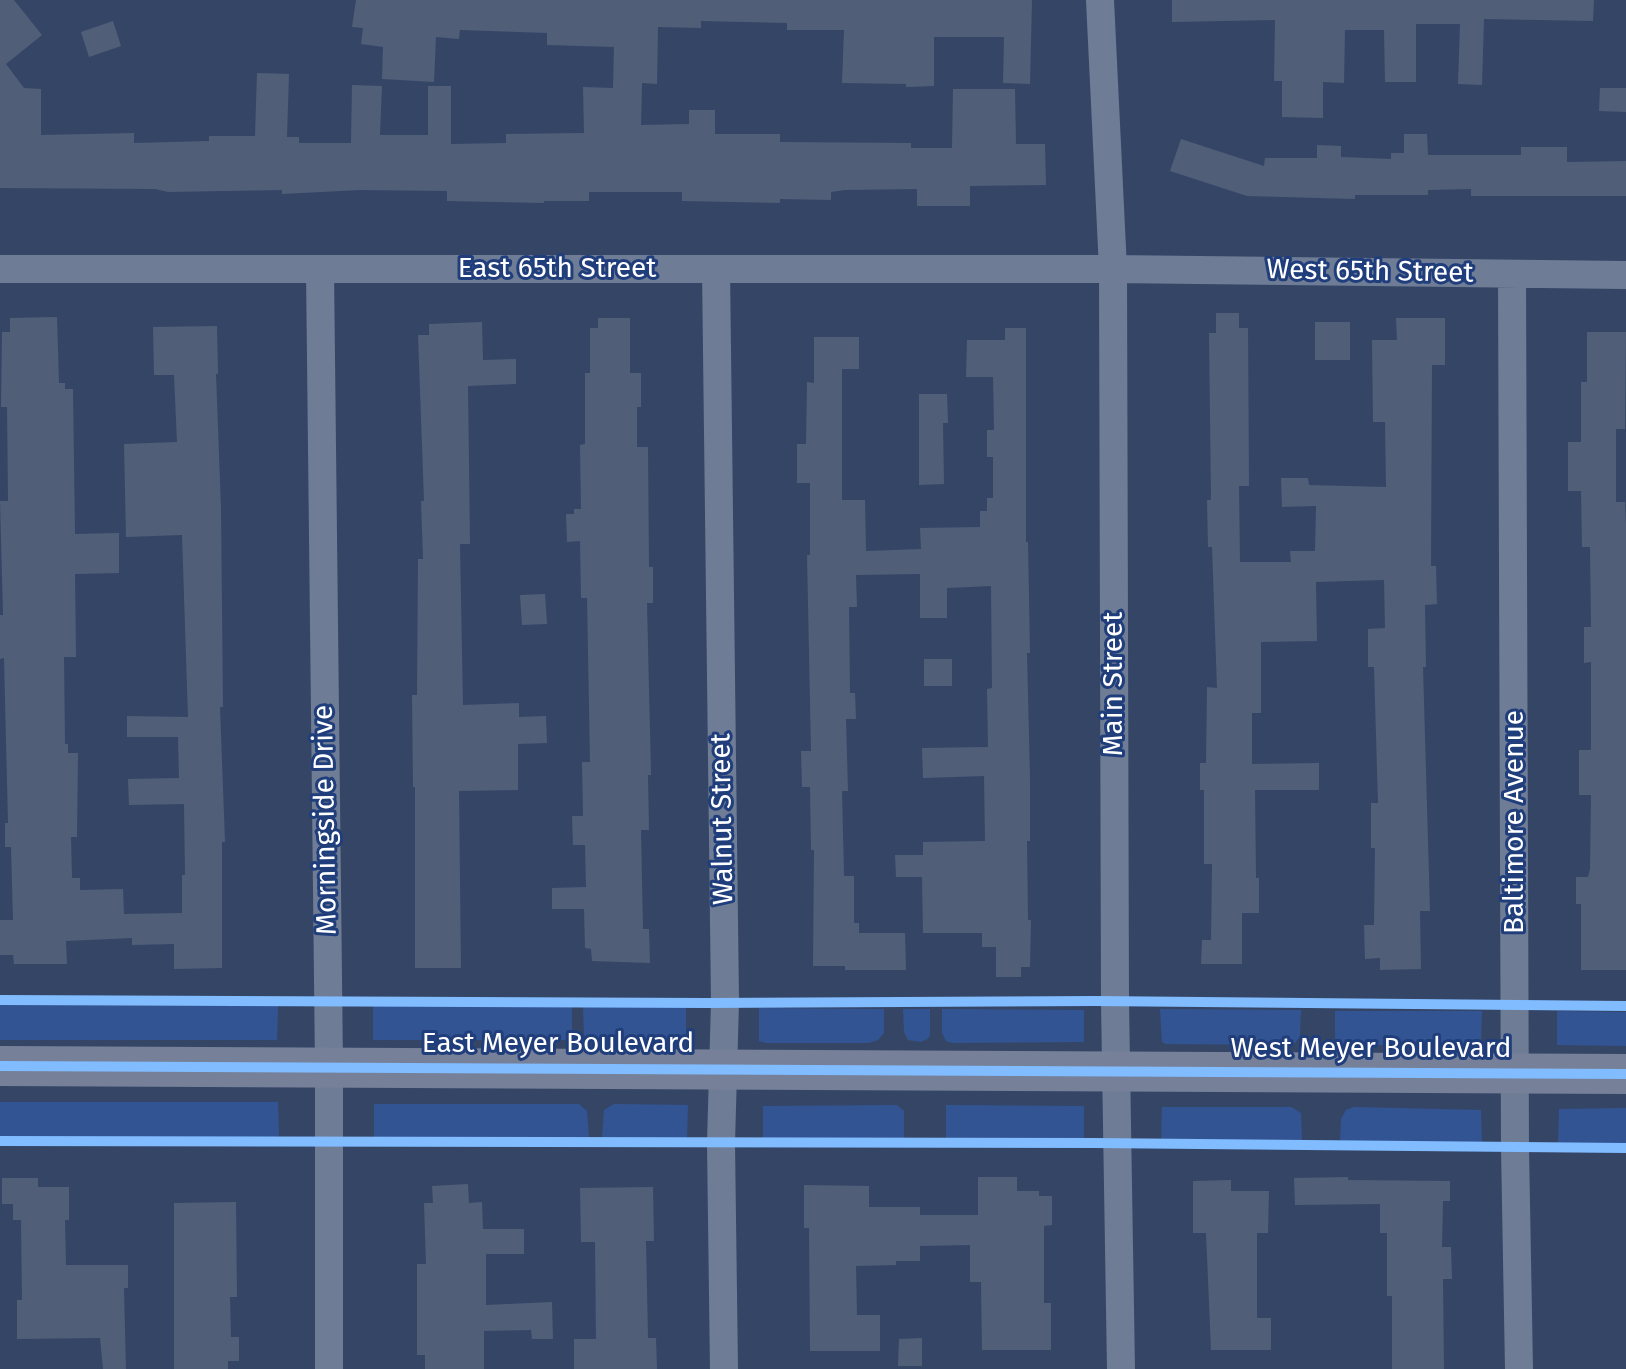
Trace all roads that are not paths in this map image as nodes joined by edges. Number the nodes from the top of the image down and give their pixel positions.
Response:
1 (1100, 0) edge
2 (0, 269) edge
3 (716, 269) junction
4 (1113, 269) junction
5 (320, 270) junction
6 (1512, 274) junction
7 (1626, 275) edge
8 (0, 1066) edge
9 (329, 1067) junction
10 (724, 1069) junction
11 (1115, 1071) junction
12 (1516, 1074) junction
13 (1626, 1074) edge
14 (329, 1369) edge
15 (724, 1369) edge
16 (1121, 1369) edge
17 (1519, 1369) edge

1 - 4 street, Main Street
2 - 5 street, East 65th Street
3 - 4 street, East 65th Street
3 - 5 street, East 65th Street
3 - 10 street, Walnut Street
4 - 6 street, West 65th Street
4 - 11 street, Main Street
5 - 9 street, Morningside Drive
6 - 7 street, West 65th Street
6 - 12 street, Baltimore Avenue
8 - 9 main road, East Meyer Boulevard
9 - 10 main road, East Meyer Boulevard
9 - 14 street, Morningside Drive
10 - 11 main road, East Meyer Boulevard
10 - 15 street, Walnut Street
11 - 12 main road, West Meyer Boulevard
11 - 16 street, Main Street
12 - 13 main road, West Meyer Boulevard
12 - 17 street, Baltimore Avenue

